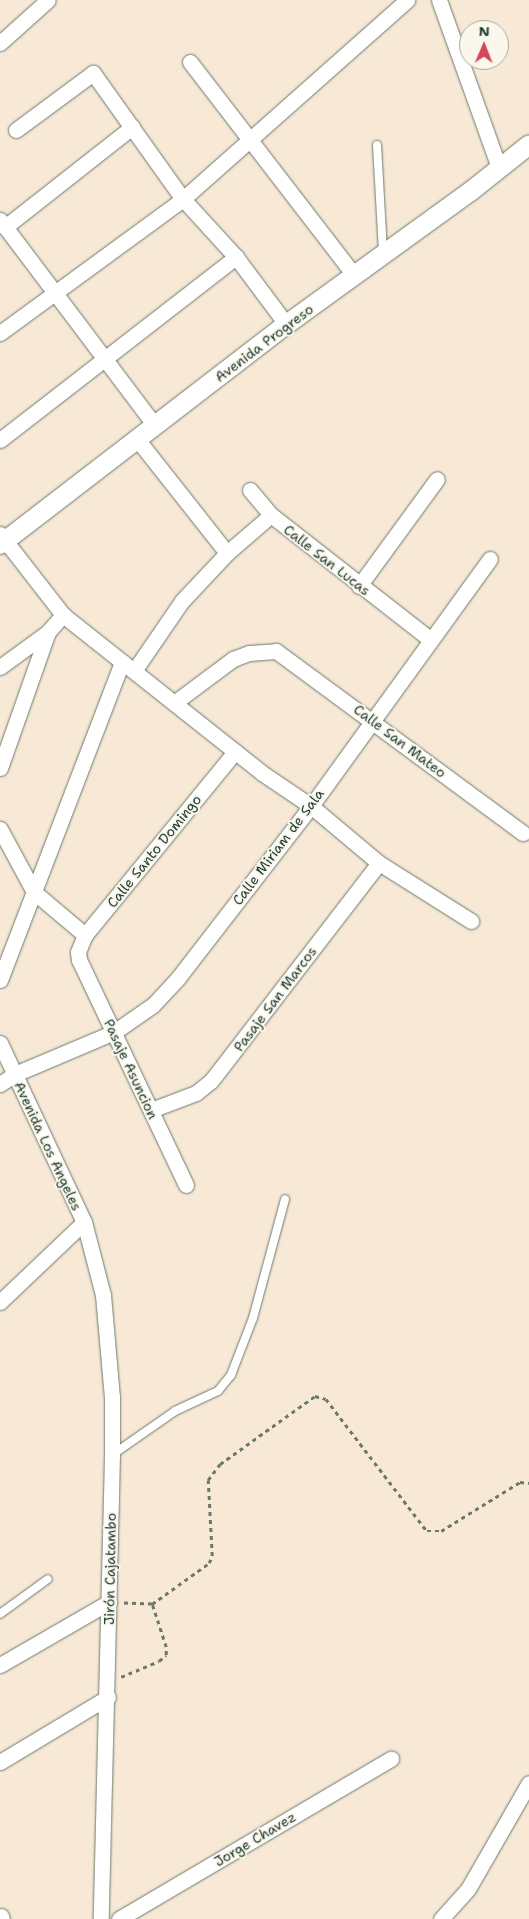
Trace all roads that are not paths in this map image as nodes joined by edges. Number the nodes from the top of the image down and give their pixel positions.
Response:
1 (48, 0) edge
2 (408, 0) edge
3 (439, 0) edge
4 (0, 43) edge
5 (190, 62) dead end
6 (132, 127) junction
7 (16, 130) dead end
8 (250, 142) junction
9 (529, 144) edge
10 (377, 145) dead end
11 (499, 168) junction
12 (183, 199) junction
13 (3, 224) edge
14 (383, 254) junction
15 (236, 257) junction
16 (355, 276) junction
17 (56, 291) junction
18 (286, 324) junction
19 (0, 333) edge
20 (106, 358) junction
21 (155, 426) junction
22 (137, 438) junction
23 (0, 440) edge
24 (437, 479) dead end
25 (250, 490) dead end
26 (271, 515) junction
27 (2, 539) edge
28 (227, 553) junction
29 (490, 559) dead end
30 (359, 586) junction
31 (63, 616) junction
32 (48, 632) junction
33 (431, 640) junction
34 (0, 667) edge
35 (128, 667) junction
36 (174, 703) junction
37 (373, 720) junction
38 (235, 752) junction
39 (0, 768) edge
40 (311, 806) junction
41 (0, 829) edge
42 (523, 833) dead end
43 (379, 862) junction
44 (34, 892) junction
45 (471, 922) dead end
46 (85, 935) junction
47 (78, 952) joint
48 (0, 980) edge
49 (114, 1032) junction
50 (0, 1043) edge
51 (15, 1074) junction
52 (0, 1084) edge
53 (151, 1110) junction
54 (186, 1185) dead end
55 (286, 1199) dead end
56 (84, 1222) junction
57 (0, 1302) edge
58 (112, 1456) junction
59 (48, 1579) dead end
60 (110, 1602) junction
61 (0, 1614) edge
62 (0, 1665) edge
63 (108, 1690) junction
64 (391, 1759) dead end
65 (0, 1762) edge
66 (528, 1787) edge
67 (101, 1919) edge
68 (119, 1919) edge
69 (442, 1919) edge

1 - 4 street
2 - 8 street
3 - 11 street
5 - 8 street
6 - 7 street
6 - 12 street
6 - 13 street
8 - 12 street
8 - 16 street
9 - 11 street, Avenida Progreso
10 - 14 lane
11 - 14 street, Avenida Progreso
12 - 15 street
12 - 17 street
13 - 17 street
14 - 16 street, Avenida Progreso
15 - 18 street
15 - 20 street
16 - 18 street, Avenida Progreso
17 - 19 street
17 - 20 street
18 - 21 street, Avenida Progreso
20 - 21 street
20 - 23 street
21 - 22 street, Avenida Progreso
22 - 27 street, Avenida Progreso
22 - 28 street
24 - 30 street
25 - 26 street
26 - 28 street, Calle San Lucas
26 - 30 street, Calle San Lucas
27 - 31 street
28 - 35 street, Calle San Lucas
29 - 33 street, Calle Miriam de Sala
30 - 33 street, Calle San Lucas
31 - 32 street
31 - 35 street
32 - 34 street
32 - 39 street
33 - 37 street, Calle Miriam de Sala
35 - 36 street
35 - 44 street, Calle San Lucas
36 - 37 street, Calle San Mateo
36 - 38 street
37 - 40 street, Calle Miriam de Sala
37 - 42 street, Calle San Mateo
38 - 40 street
38 - 46 street, Calle Santo Domingo
40 - 43 street
40 - 49 street, Calle Miriam de Sala
41 - 44 street
43 - 45 street
43 - 53 street, Pasaje San Marcos
44 - 46 street
44 - 48 street, Calle San Lucas
46 - 47 street, Calle Santo Domingo
47 - 49 street, Pasaje Asuncion
49 - 51 street, Calle Miriam de Sala
49 - 53 street, Pasaje Asuncion
50 - 51 street, Avenida Los Angeles
51 - 52 street, Calle Miriam de Sala
51 - 56 street, Avenida Los Angeles
53 - 54 street, Pasaje Asuncion
55 - 58 lane
56 - 57 street
56 - 58 street, Jirón Cajatambo
58 - 60 street, Jirón Cajatambo
59 - 61 lane
60 - 62 street
60 - 63 street, Jirón Cajatambo
63 - 65 street
63 - 67 street, Jirón Cajatambo
64 - 68 street, Jorge Chavez
66 - 69 street

